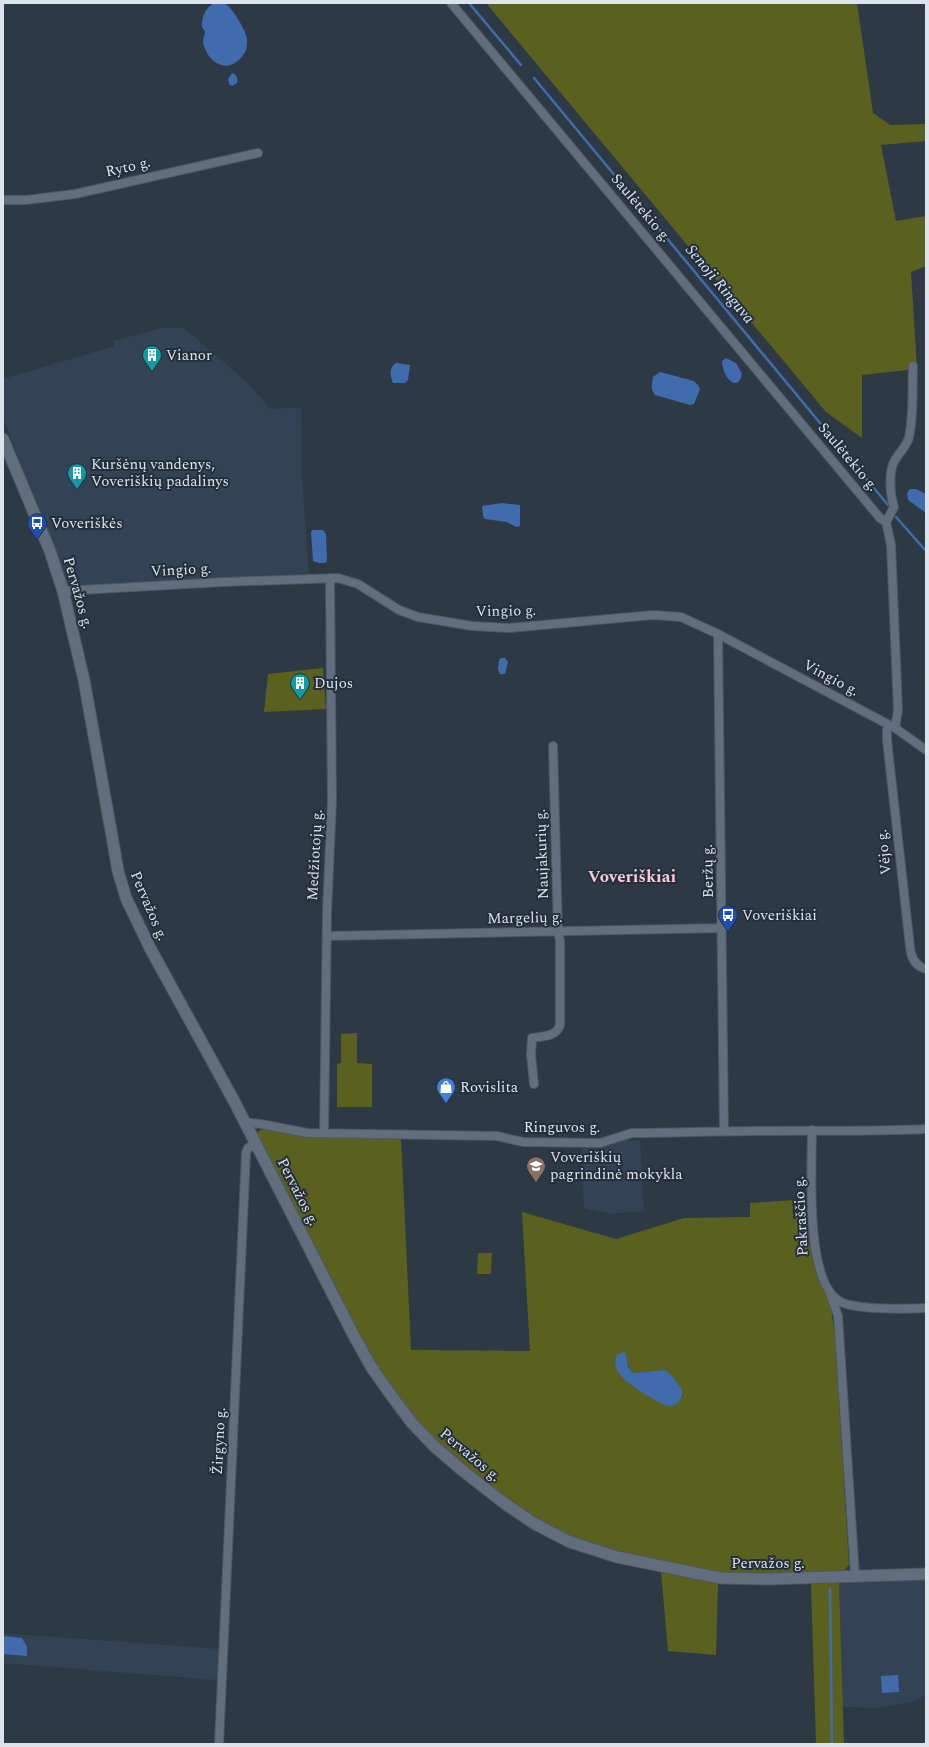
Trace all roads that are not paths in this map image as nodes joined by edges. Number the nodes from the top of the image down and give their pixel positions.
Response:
1 (451, 3) edge
2 (258, 153) dead end
3 (3, 200) edge
4 (913, 366) dead end
5 (3, 439) edge
6 (886, 522) junction
7 (330, 578) junction
8 (63, 591) junction
9 (718, 634) junction
10 (892, 726) junction
11 (553, 746) dead end
12 (926, 750) edge
13 (723, 928) junction
14 (558, 932) junction
15 (327, 936) junction
16 (926, 969) edge
17 (534, 1084) dead end
18 (246, 1125) junction
19 (926, 1129) edge
20 (812, 1130) junction
21 (724, 1131) junction
22 (324, 1133) junction
23 (256, 1143) junction
24 (830, 1293) junction
25 (850, 1305) junction
26 (926, 1308) edge
27 (838, 1316) junction
28 (926, 1574) edge
29 (855, 1576) junction
30 (219, 1744) edge

1 - 6 street, Saulėtekio g.
2 - 3 street, Ryto g.
4 - 6 street
5 - 8 main road, Pervažos g.
6 - 10 street, Vėjo g.
7 - 8 street, Vingio g.
7 - 9 street, Vingio g.
7 - 15 street, Medžiotojų g.
8 - 18 main road, Pervažos g.
9 - 10 street, Vingio g.
9 - 13 street, Beržų g.
10 - 12 street, Vingio g.
10 - 16 street, Vėjo g.
11 - 14 street, Naujakurių g.
13 - 14 street, Margelių g.
13 - 21 street, Beržų g.
14 - 15 street, Margelių g.
14 - 17 street, Naujakurių g.
15 - 22 street, Medžiotojų g.
18 - 22 street, Ringuvos g.
18 - 23 main road, Pervažos g.
19 - 20 street, Ringuvos g.
20 - 21 street, Ringuvos g.
20 - 24 street, Pakraščio g.
21 - 22 street, Ringuvos g.
23 - 29 main road, Pervažos g.
23 - 30 street, Žirgyno g.
24 - 25 street
24 - 27 street, Pakraščio g.
25 - 26 street
25 - 27 street
27 - 29 street, Pakraščio g.
28 - 29 main road, Pervažos g.

